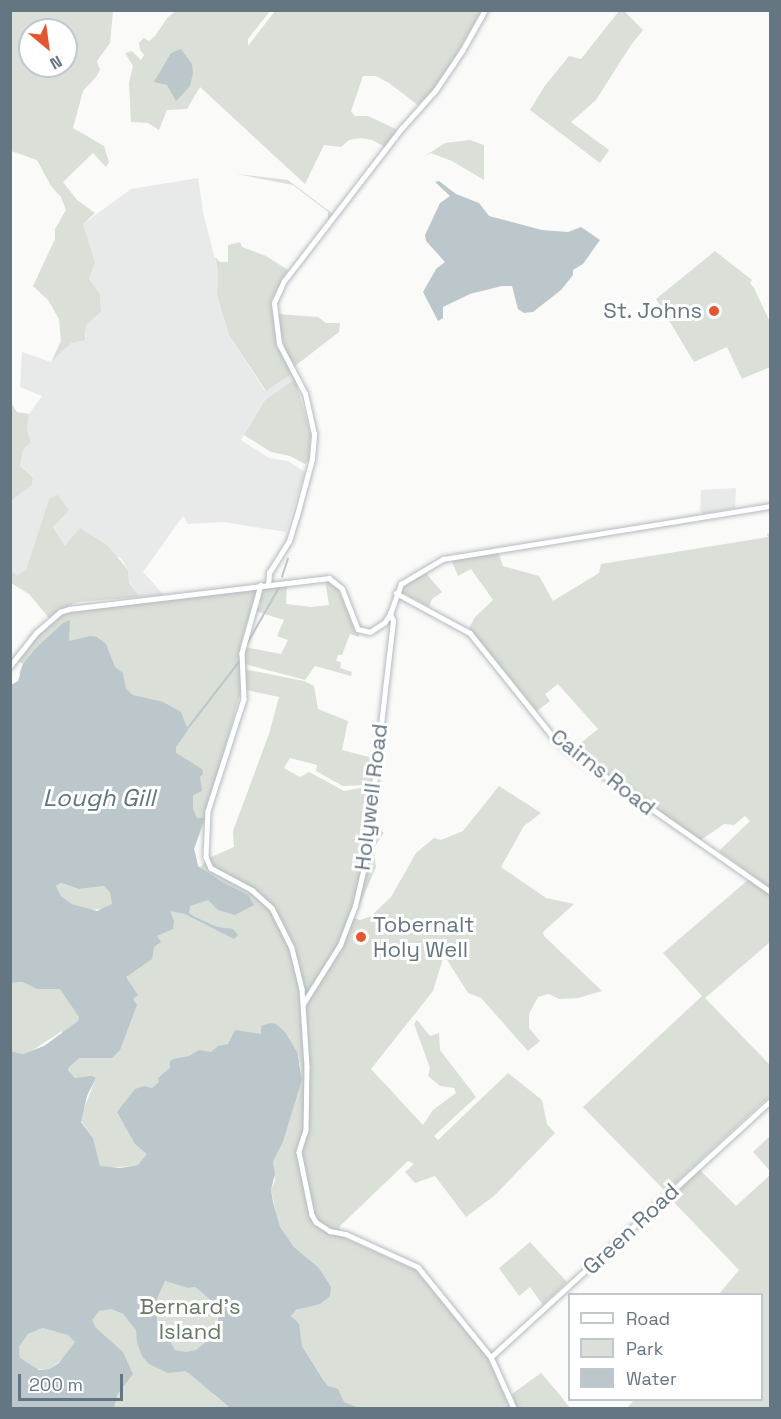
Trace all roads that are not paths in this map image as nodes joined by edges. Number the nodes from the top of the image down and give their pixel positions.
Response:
1 (484, 10) edge
2 (771, 506) edge
3 (261, 585) junction
4 (268, 585) junction
5 (396, 593) junction
6 (390, 614) junction
7 (10, 666) edge
8 (771, 891) edge
9 (303, 1004) junction
10 (771, 1101) edge
11 (491, 1357) junction
12 (514, 1408) edge

1 - 4 street
2 - 5 street
3 - 4 street
3 - 7 street
3 - 9 street
4 - 6 street
5 - 6 street, Holywell Road
5 - 8 street, Cairns Road
6 - 9 street, Holywell Road
9 - 11 street
10 - 11 street, Green Road
11 - 12 street

